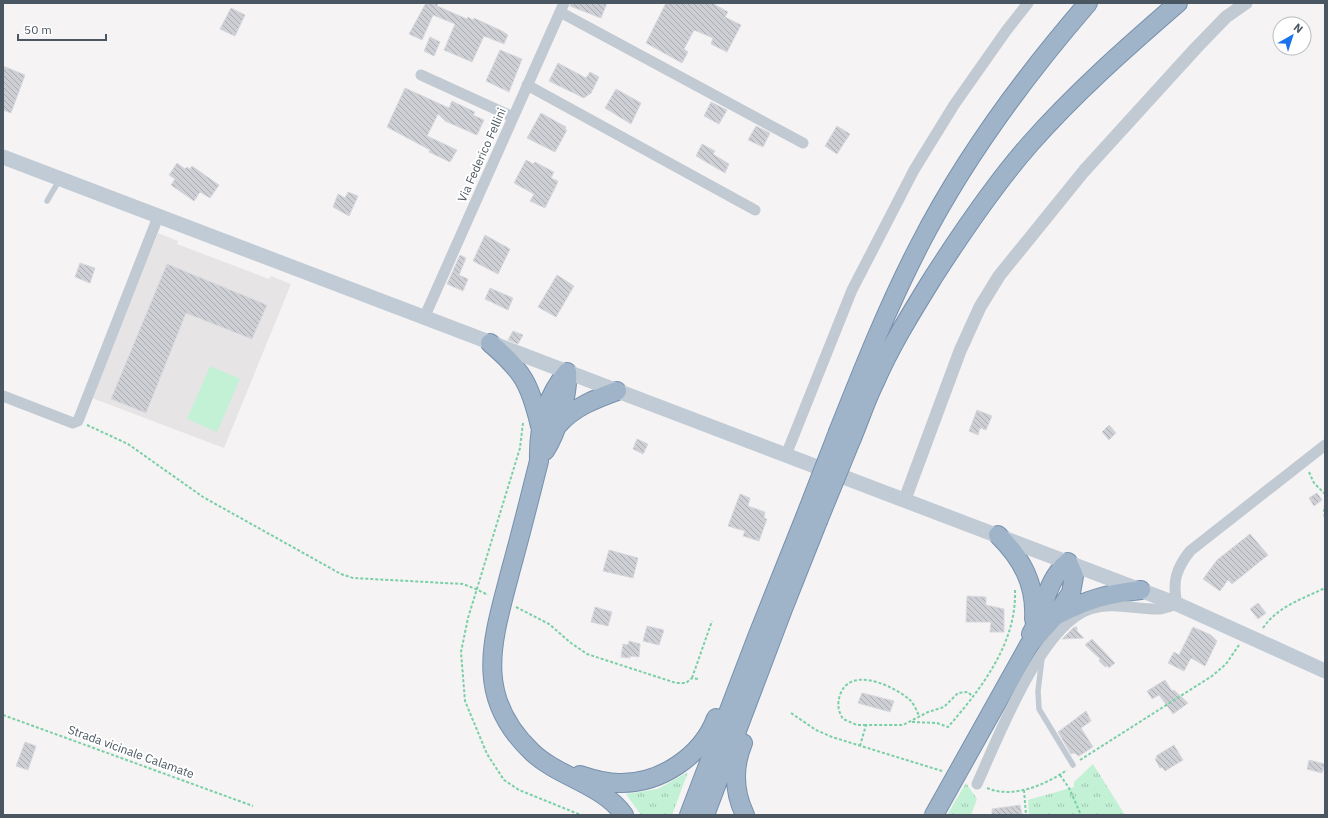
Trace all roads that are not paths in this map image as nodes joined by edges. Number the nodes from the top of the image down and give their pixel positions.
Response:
1 (1028, 3) edge
2 (1088, 3) edge
3 (1178, 3) edge
4 (1246, 3) edge
5 (560, 6) edge
6 (421, 75) dead end
7 (527, 85) junction
8 (513, 116) junction
9 (803, 143) dead end
10 (3, 158) edge
11 (60, 179) junction
12 (47, 201) dead end
13 (755, 210) dead end
14 (158, 217) junction
15 (424, 318) junction
16 (490, 343) junction
17 (567, 372) junction
18 (617, 391) junction
19 (3, 396) edge
20 (548, 431) junction
21 (845, 435) junction
22 (1325, 444) edge
23 (786, 455) junction
24 (905, 499) junction
25 (812, 519) junction
26 (998, 535) junction
27 (1068, 562) junction
28 (1141, 590) junction
29 (1178, 604) junction
30 (1055, 616) junction
31 (779, 620) junction
32 (756, 637) junction
33 (1034, 644) junction
34 (1325, 671) edge
35 (1073, 765) road end
36 (557, 769) junction
37 (977, 784) road end
38 (624, 815) edge
39 (689, 815) edge
40 (705, 815) edge
41 (745, 815) edge
42 (934, 815) edge

1 - 23 street
2 - 21 highway
3 - 21 highway
4 - 24 street
5 - 7 street, Via Federico Fellini
5 - 9 street
6 - 8 street
7 - 8 street, Via Federico Fellini
7 - 13 street
8 - 15 street, Via Federico Fellini
10 - 11 main road
11 - 12 lane
11 - 14 main road
14 - 15 main road
14 - 19 street
15 - 16 main road
16 - 17 main road
16 - 20 highway
17 - 18 main road
17 - 20 highway
18 - 20 highway
18 - 23 main road
20 - 36 highway
21 - 25 highway, bridge
22 - 29 street
23 - 24 main road
24 - 26 main road
25 - 31 highway
25 - 32 highway
26 - 27 main road
26 - 33 highway
27 - 28 main road
27 - 30 highway
27 - 33 highway
28 - 29 main road
28 - 30 highway
29 - 33 street
29 - 34 main road
30 - 33 highway
31 - 40 highway
31 - 41 highway
32 - 36 highway
32 - 39 highway
33 - 35 lane
33 - 37 street
33 - 42 highway
36 - 38 highway

